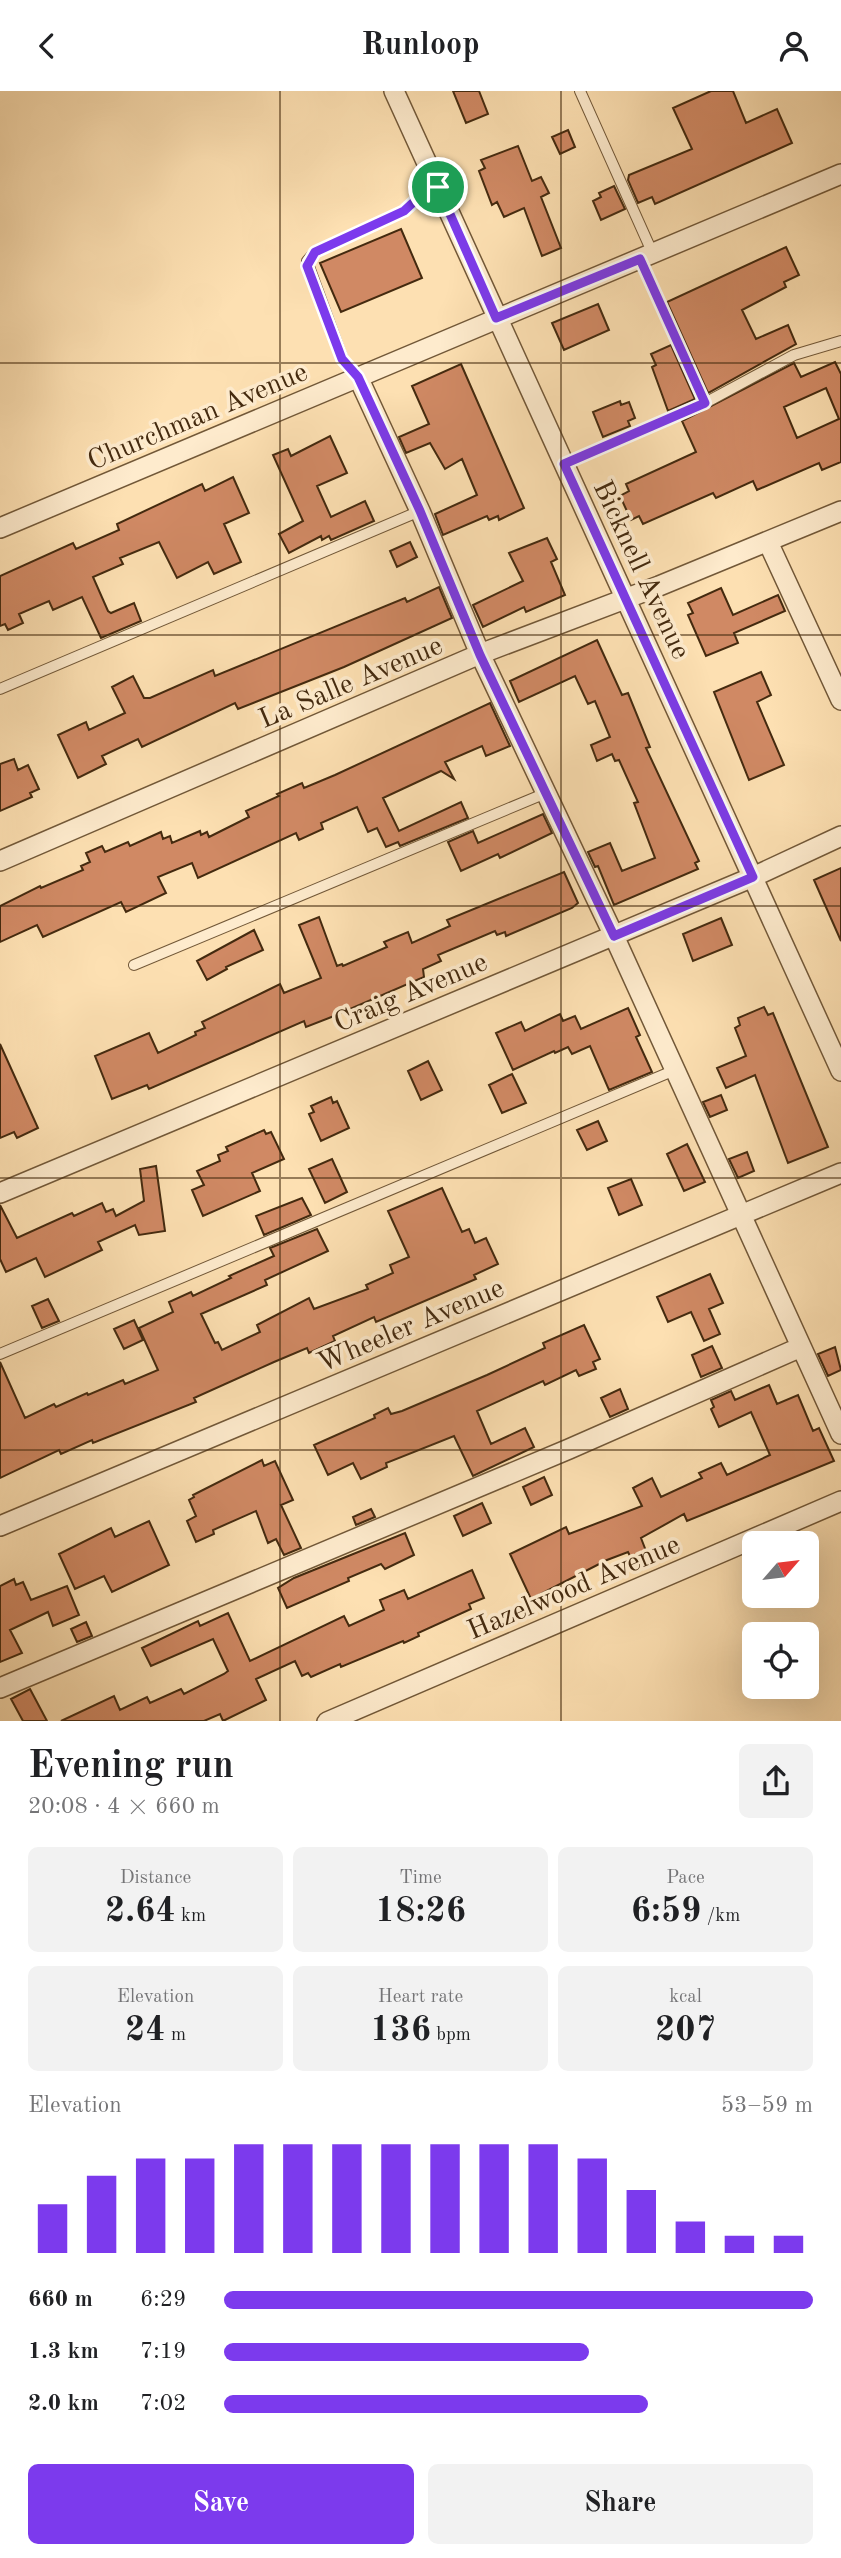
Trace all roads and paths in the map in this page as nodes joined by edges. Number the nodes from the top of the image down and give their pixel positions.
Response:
1 (394, 91) edge
2 (580, 91) edge
3 (841, 174) edge
4 (438, 187) junction
5 (647, 256) junction
6 (496, 318) junction
7 (841, 341) edge
8 (358, 377) junction
9 (705, 403) junction
10 (564, 464) junction
11 (420, 511) junction
12 (841, 511) edge
13 (0, 528) edge
14 (768, 542) junction
15 (627, 597) junction
16 (480, 655) junction
17 (0, 689) edge
18 (841, 700) edge
19 (546, 793) junction
20 (841, 837) edge
21 (0, 861) edge
22 (753, 877) junction
23 (614, 936) junction
24 (134, 965) dead end
25 (675, 1070) junction
26 (841, 1071) edge
27 (841, 1173) edge
28 (0, 1193) edge
29 (741, 1215) junction
30 (801, 1346) junction
31 (0, 1355) edge
32 (841, 1434) edge
33 (841, 1501) edge
34 (0, 1526) edge
35 (0, 1688) edge
36 (327, 1721) edge

1 - 4 street, Bicknell Avenue
2 - 5 lane
3 - 5 street, Churchman Avenue
4 - 6 street, Bicknell Avenue
4 - 8 lane
5 - 6 street, Churchman Avenue
5 - 9 lane
6 - 8 street, Churchman Avenue
6 - 10 street, Bicknell Avenue
7 - 9 lane
8 - 11 street
8 - 13 street, Churchman Avenue
9 - 10 lane
10 - 15 street, Bicknell Avenue
11 - 16 street
11 - 17 lane
12 - 14 street, La Salle Avenue
14 - 15 street, La Salle Avenue
14 - 18 street
15 - 16 street, La Salle Avenue
15 - 22 street, Bicknell Avenue
16 - 19 street
16 - 21 street, La Salle Avenue
19 - 23 street
19 - 24 lane
20 - 22 street, Craig Avenue
22 - 23 street, Craig Avenue
22 - 26 street, Bicknell Avenue
23 - 25 street
23 - 28 street, Craig Avenue
25 - 29 street
25 - 31 lane
27 - 29 street, Wheeler Avenue
29 - 30 street
29 - 34 street, Wheeler Avenue
30 - 32 street
30 - 35 street
33 - 36 street, Hazelwood Avenue

